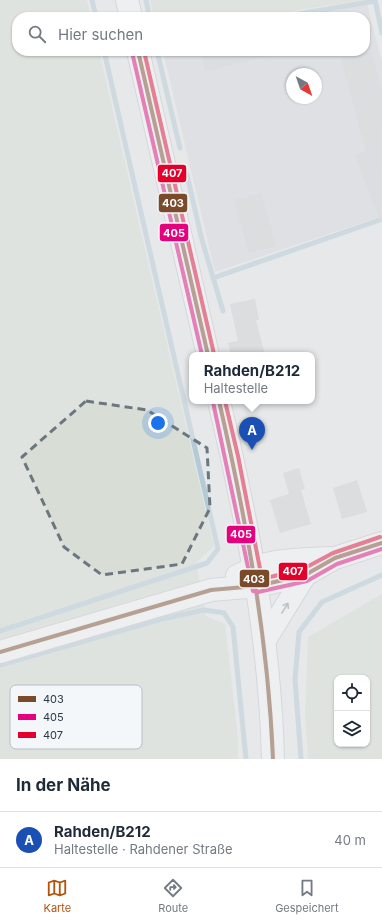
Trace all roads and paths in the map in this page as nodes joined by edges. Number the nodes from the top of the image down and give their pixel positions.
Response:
1 (127, 0) edge
2 (130, 12) edge
3 (139, 56) edge
4 (207, 352) edge
5 (220, 404) edge
6 (382, 543) edge
7 (336, 558) junction
8 (305, 575) junction
9 (255, 576) junction
10 (265, 640) junction
11 (0, 652) edge
12 (273, 759) edge

1 - 2 main road
3 - 4 main road
5 - 9 main road
6 - 7 main road
7 - 8 main road
7 - 9 main road
8 - 9 main road
10 -> 8 main road
9 - 10 main road
9 - 11 main road
10 - 12 main road

